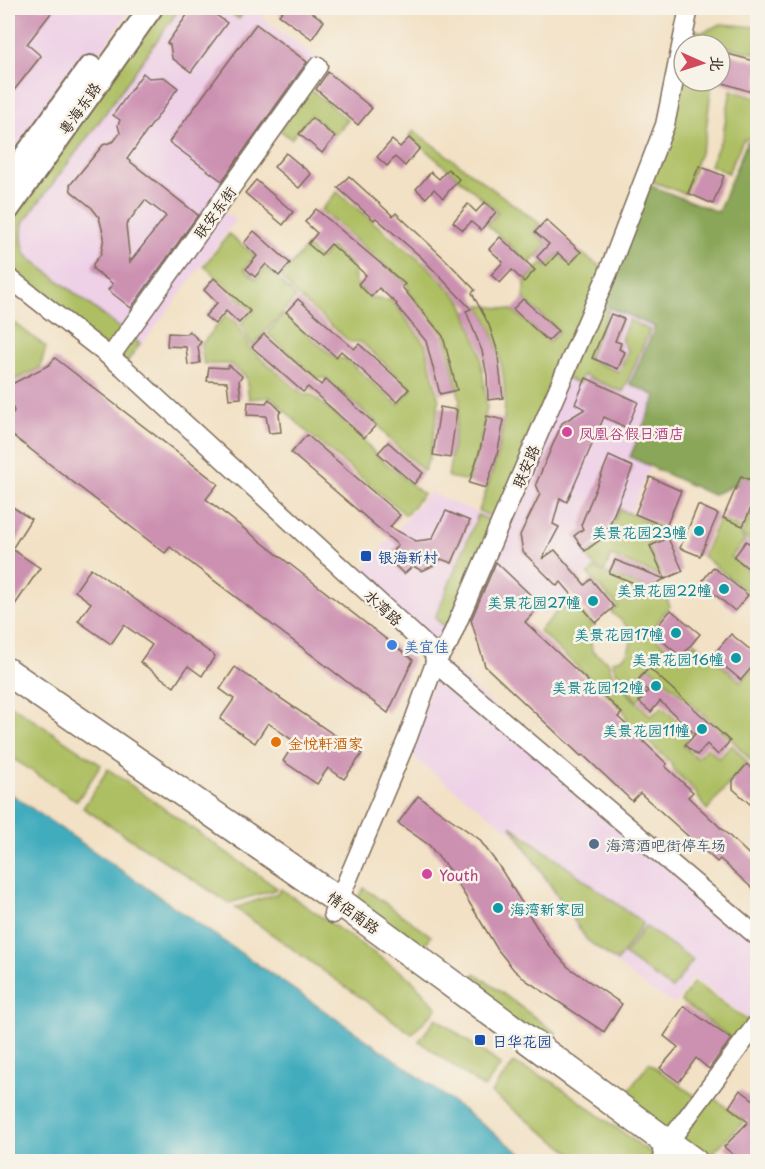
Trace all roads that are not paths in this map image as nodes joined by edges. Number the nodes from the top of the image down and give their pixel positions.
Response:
1 (133, 8) edge
2 (151, 8) edge
3 (688, 8) edge
4 (318, 66) dead end
5 (8, 180) edge
6 (8, 209) edge
7 (8, 277) edge
8 (110, 357) junction
9 (435, 663) junction
10 (8, 672) edge
11 (8, 691) edge
12 (336, 907) junction
13 (758, 937) edge
14 (758, 1022) edge
15 (667, 1152) edge
16 (694, 1161) edge

1 - 5 main road, 粤海东路
2 - 6 main road, 粤海东路
3 - 9 street, 联安路
4 - 8 street, 联安东街
7 - 8 street, 水湾路
8 - 9 street, 水湾路
9 - 12 street, 联安路
9 - 13 street, 水湾路
10 - 12 highway, 情侣南路
11 - 12 highway, 情侣南路
12 - 15 highway, 情侣南路
14 - 15 street
15 - 16 highway, 情侣南路

